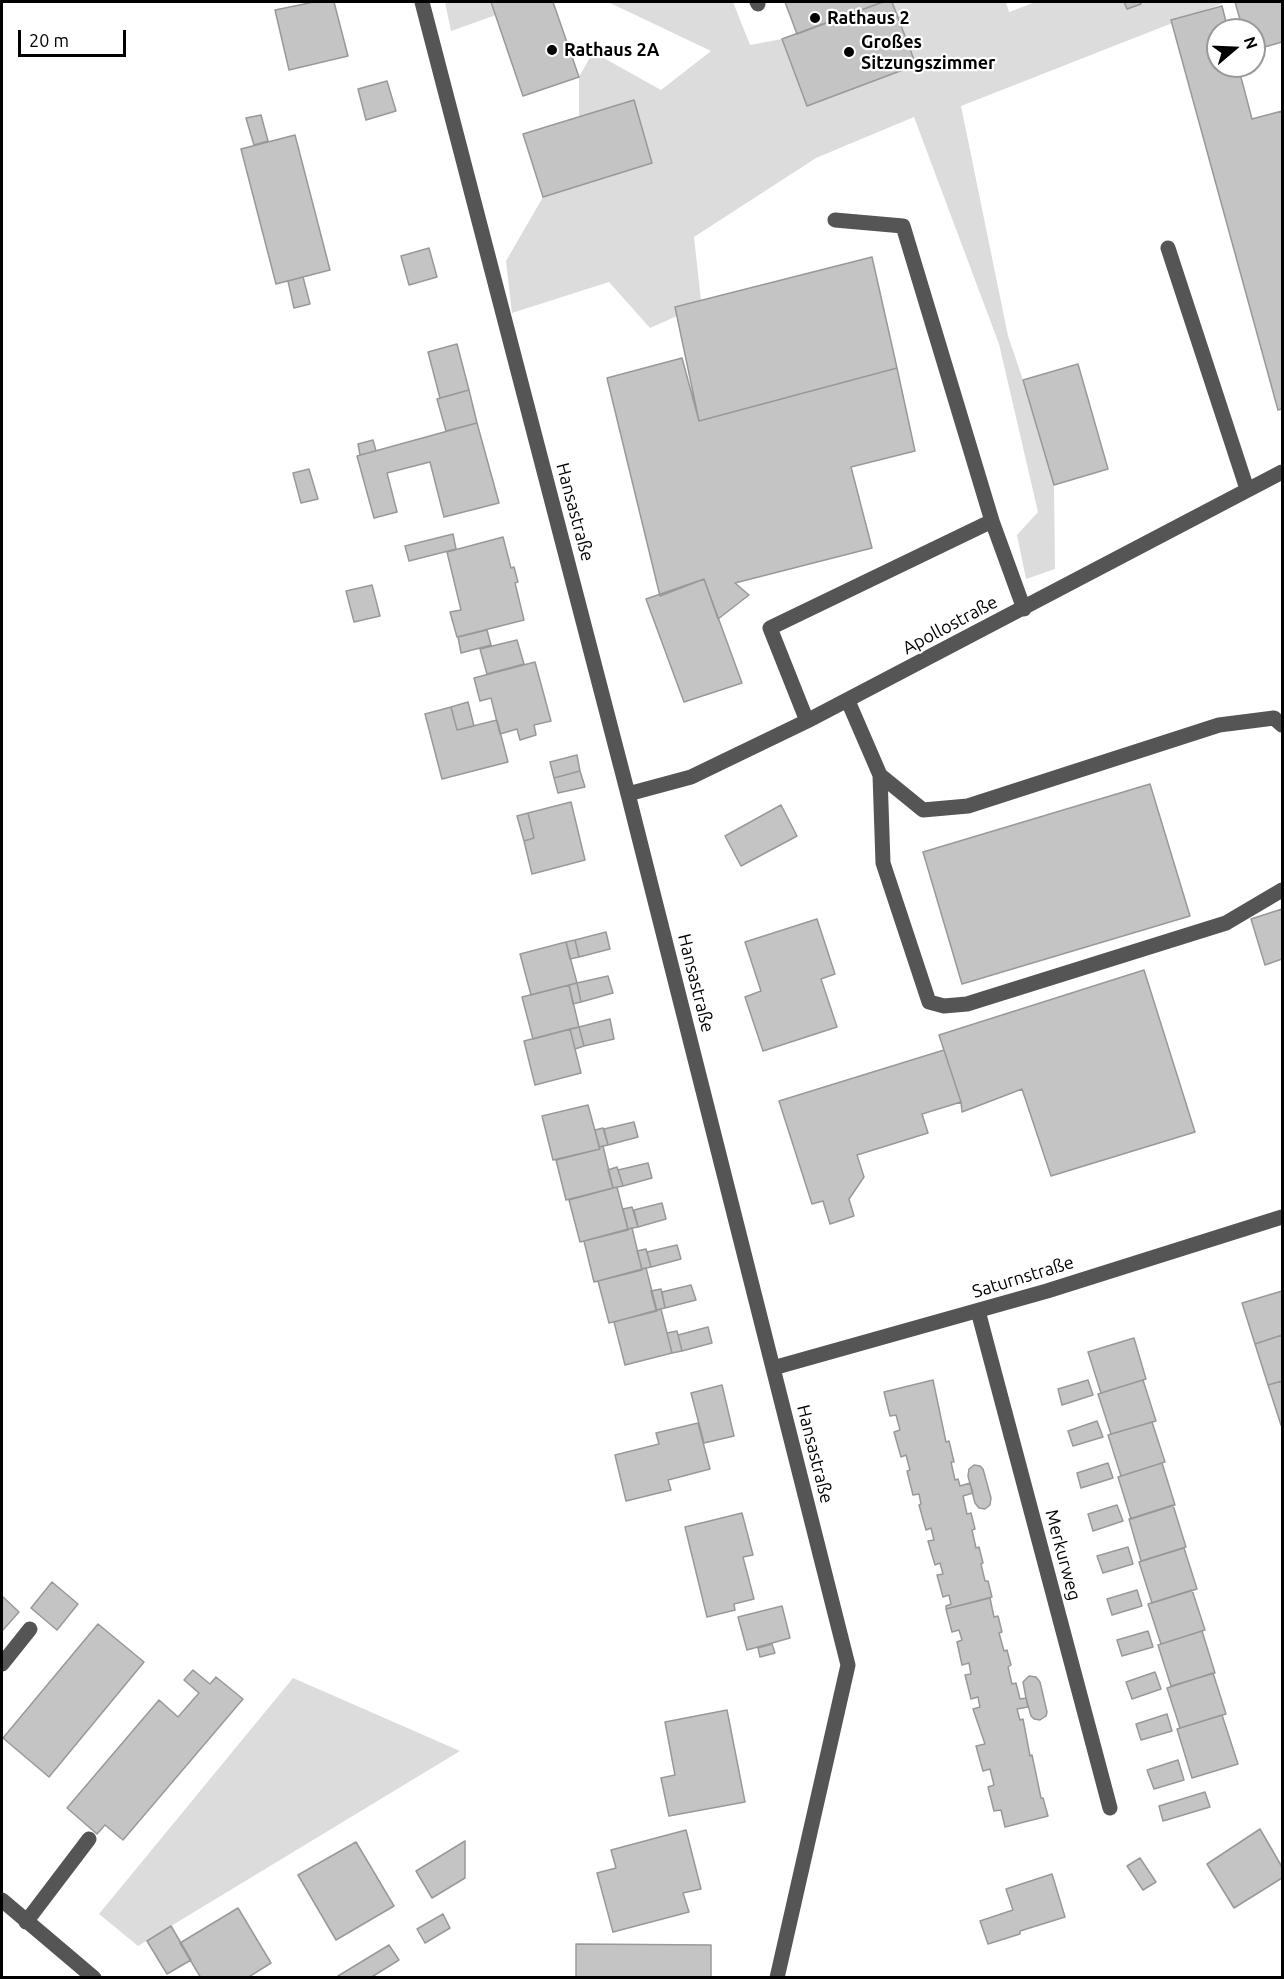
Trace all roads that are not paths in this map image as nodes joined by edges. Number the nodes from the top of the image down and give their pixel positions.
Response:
1 (422, 2) edge
2 (835, 220) dead end
3 (1168, 248) dead end
4 (1282, 472) edge
5 (1247, 489) junction
6 (992, 521) junction
7 (1024, 609) junction
8 (848, 701) junction
9 (807, 721) junction
10 (1282, 726) edge
11 (880, 775) junction
12 (628, 794) junction
13 (1282, 890) edge
14 (1282, 1217) edge
15 (978, 1311) junction
16 (773, 1368) junction
17 (30, 1629) dead end
18 (2, 1664) edge
19 (1110, 1808) dead end
20 (89, 1839) dead end
21 (2, 1900) edge
22 (26, 1922) junction
23 (94, 1977) edge
24 (777, 1977) edge

1 - 12 street, Hansastraße
2 - 6 street
3 - 5 street
4 - 5 street, Apollostraße
5 - 7 street, Apollostraße
6 - 7 street
6 - 9 street
7 - 8 street, Apollostraße
8 - 9 street, Apollostraße
8 - 11 street
9 - 12 street, Apollostraße
10 - 11 street
11 - 13 street
12 - 16 street, Hansastraße
14 - 15 street, Saturnstraße
15 - 16 street, Saturnstraße
15 - 19 street, Merkurweg
16 - 24 street, Hansastraße
17 - 18 street
20 - 22 street
21 - 22 street
22 - 23 street

